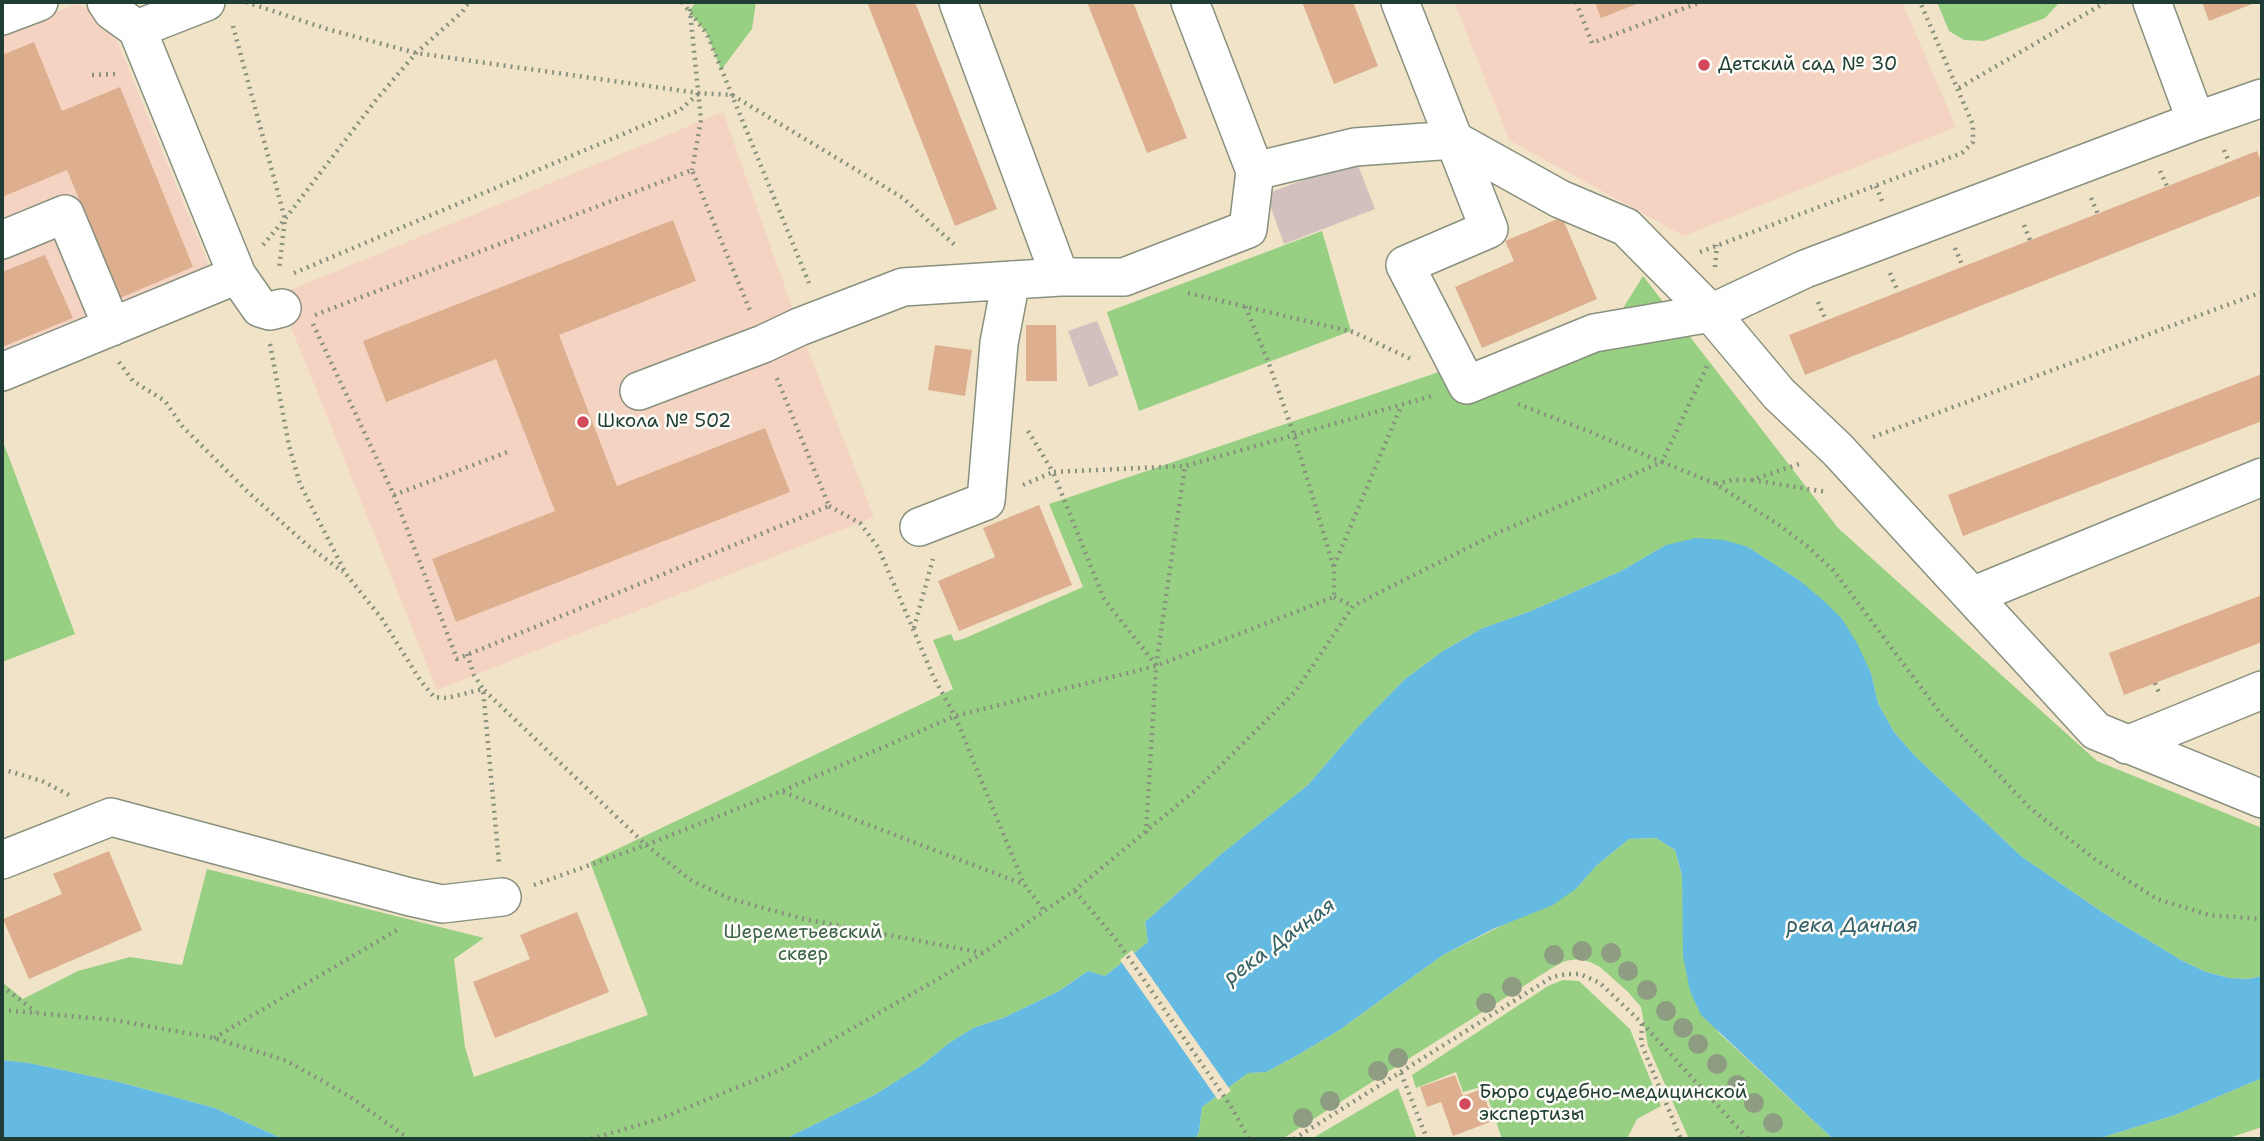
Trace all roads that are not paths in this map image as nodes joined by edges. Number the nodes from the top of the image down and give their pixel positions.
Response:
1 (38, 2) edge
2 (106, 2) edge
3 (958, 2) edge
4 (1190, 2) edge
5 (1400, 2) edge
6 (2151, 2) edge
7 (218, 8) edge
8 (2, 16) edge
9 (137, 29) junction
10 (2262, 98) edge
11 (2196, 121) junction
12 (1454, 140) junction
13 (1255, 171) junction
14 (2, 240) edge
15 (237, 275) junction
16 (1060, 277) junction
17 (1005, 280) junction
18 (273, 298) road end
19 (1718, 321) junction
20 (104, 330) junction
21 (2, 372) edge
22 (639, 391) dead end
23 (2262, 477) edge
24 (932, 521) road end
25 (1972, 596) junction
26 (2262, 690) edge
27 (2127, 745) junction
28 (2262, 799) edge
29 (2, 860) edge
30 (502, 897) road end

1 - 8 lane
2 - 9 lane
3 - 16 lane
4 - 13 lane
5 - 12 lane
6 - 11 lane
7 - 9 lane
9 - 15 lane
10 - 11 lane
11 - 19 lane
12 - 13 lane
12 - 19 lane
12 - 19 lane
13 - 16 lane
14 - 20 lane
15 - 18 lane
15 - 20 lane
16 - 17 lane
17 - 22 lane
17 - 24 lane
19 - 25 lane
20 - 21 lane
23 - 25 lane
25 - 27 lane
26 - 27 lane
27 - 28 lane
29 - 30 lane

